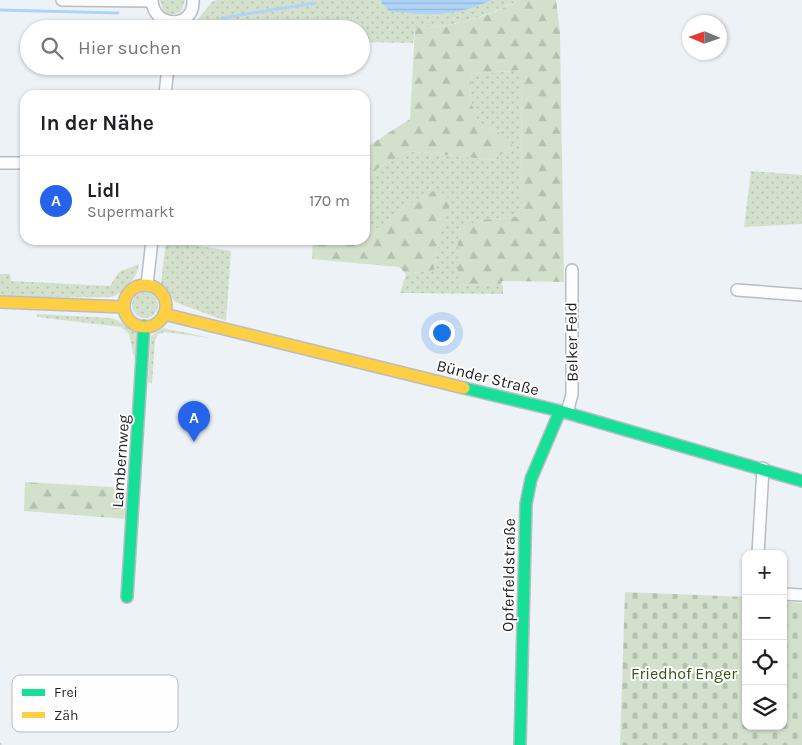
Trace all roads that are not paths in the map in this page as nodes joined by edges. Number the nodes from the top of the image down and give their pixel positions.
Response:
1 (62, 0) edge
2 (193, 0) edge
3 (152, 1) edge
4 (164, 20) edge
5 (184, 20) edge
6 (167, 75) edge
7 (166, 90) edge
8 (0, 163) edge
9 (20, 163) edge
10 (151, 245) edge
11 (572, 270) dead end
12 (147, 285) junction
13 (737, 290) dead end
14 (802, 295) edge
15 (0, 302) edge
16 (124, 307) junction
17 (164, 314) junction
18 (144, 326) junction
19 (564, 412) junction
20 (763, 468) junction
21 (802, 481) edge
22 (758, 550) edge
23 (787, 594) edge
24 (802, 595) edge
25 (126, 597) dead end
26 (520, 745) edge

1 - 3 street
2 - 5 street
3 - 4 street
6 - 7 street
8 - 9 street
10 - 12 street
11 - 19 street, Belker Feld
12 - 16 street
12 - 17 street
13 - 14 street
15 - 16 street
16 - 18 street
17 - 18 street
17 - 19 street, Bünder Straße
18 - 25 street, Lambernweg
19 - 20 street, Bünder Straße
19 - 26 street, Opferfeldstraße
20 - 21 street, Bünder Straße
20 - 22 street
23 - 24 street

